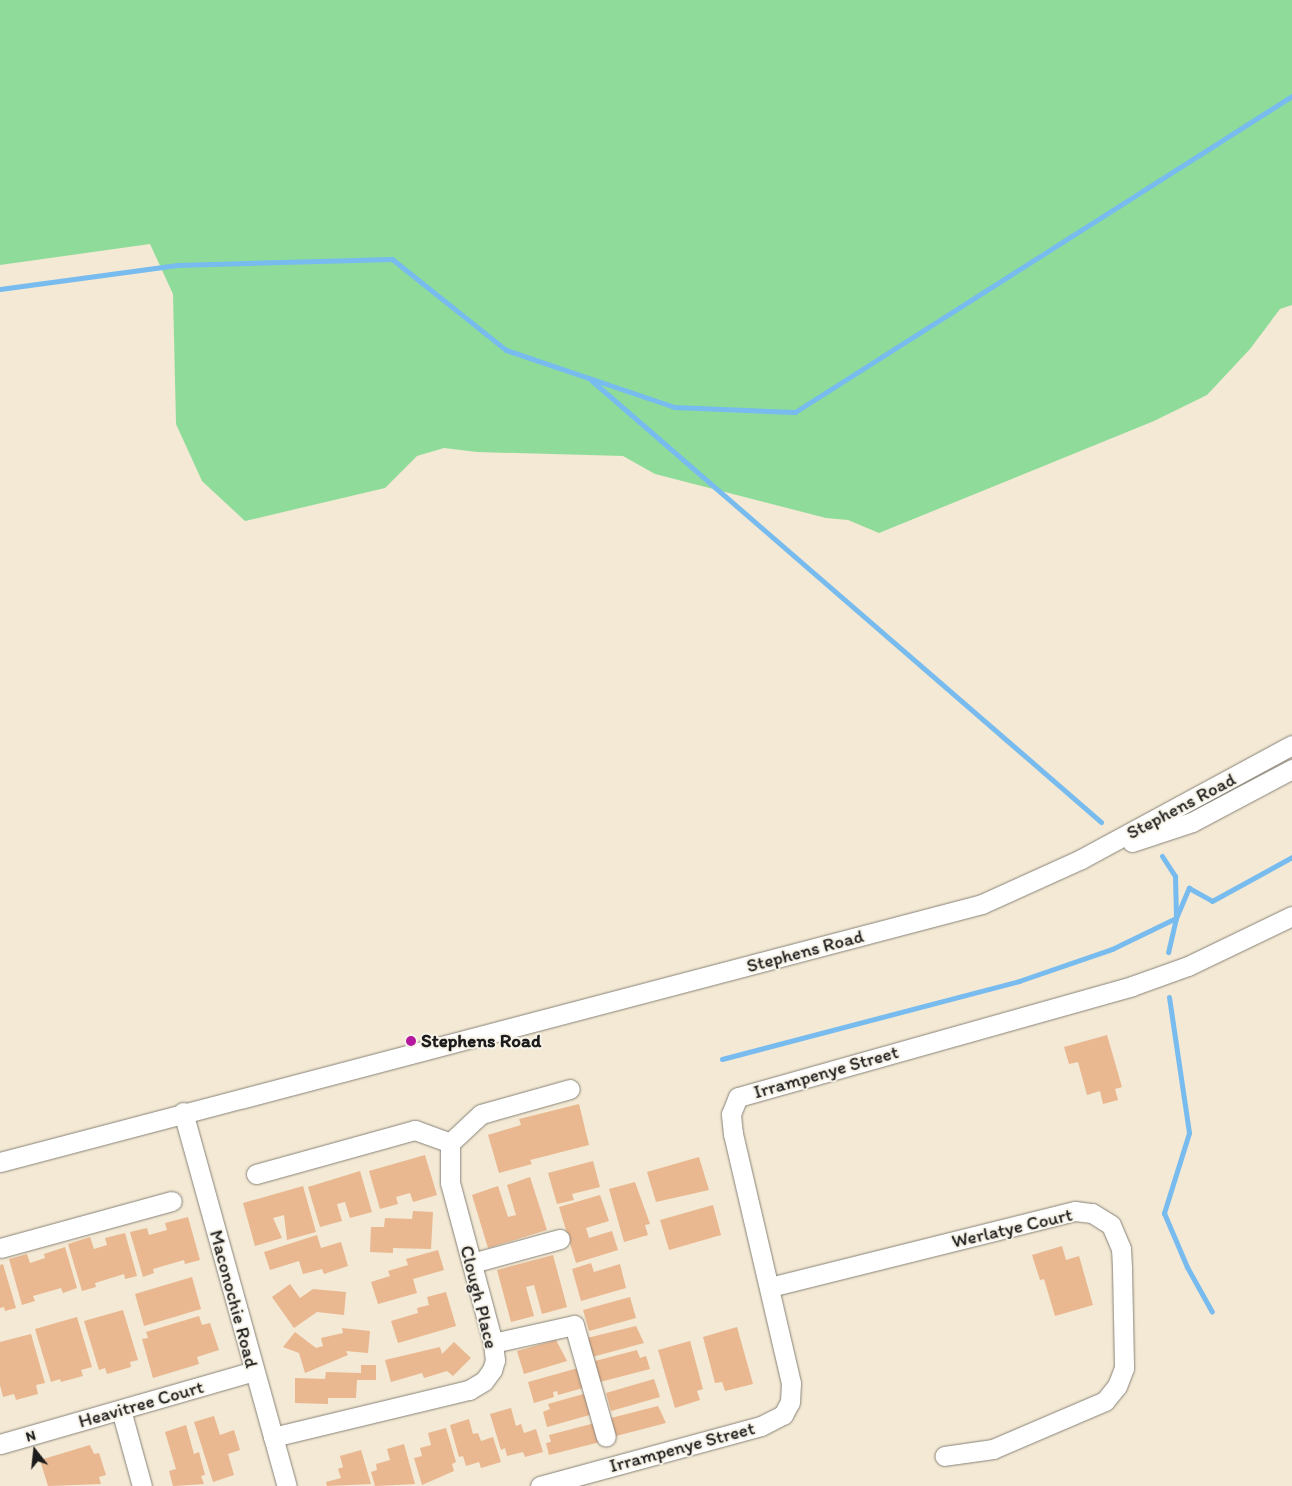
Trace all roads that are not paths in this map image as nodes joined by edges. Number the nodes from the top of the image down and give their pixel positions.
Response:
1 (1292, 745) edge
2 (1292, 769) edge
3 (1082, 859) junction
4 (1292, 916) edge
5 (570, 1089) dead end
6 (183, 1112) junction
7 (450, 1143) junction
8 (0, 1162) edge
9 (256, 1174) dead end
10 (172, 1201) dead end
11 (560, 1239) dead end
12 (0, 1248) edge
13 (472, 1263) junction
14 (770, 1288) junction
15 (493, 1343) junction
16 (254, 1371) junction
17 (121, 1410) junction
18 (273, 1437) junction
19 (606, 1437) dead end
20 (0, 1444) edge
21 (944, 1456) dead end
22 (142, 1486) edge
23 (287, 1486) edge
24 (540, 1486) edge

1 - 3 street, Stephens Road
2 - 3 street
3 - 6 street, Stephens Road
4 - 14 street, Irrampenye Street
5 - 7 street
6 - 8 street, Stephens Road
6 - 16 street, Maconochie Road
7 - 9 street
7 - 13 street, Clough Place
10 - 12 street
11 - 13 street
13 - 15 street, Clough Place
14 - 21 street, Werlatye Court
14 - 24 street, Irrampenye Street
15 - 18 street, Clough Place
15 - 19 street
16 - 17 street, Heavitree Court
16 - 18 street, Maconochie Road
17 - 20 street, Heavitree Court
17 - 22 street
18 - 23 street, Maconochie Road

